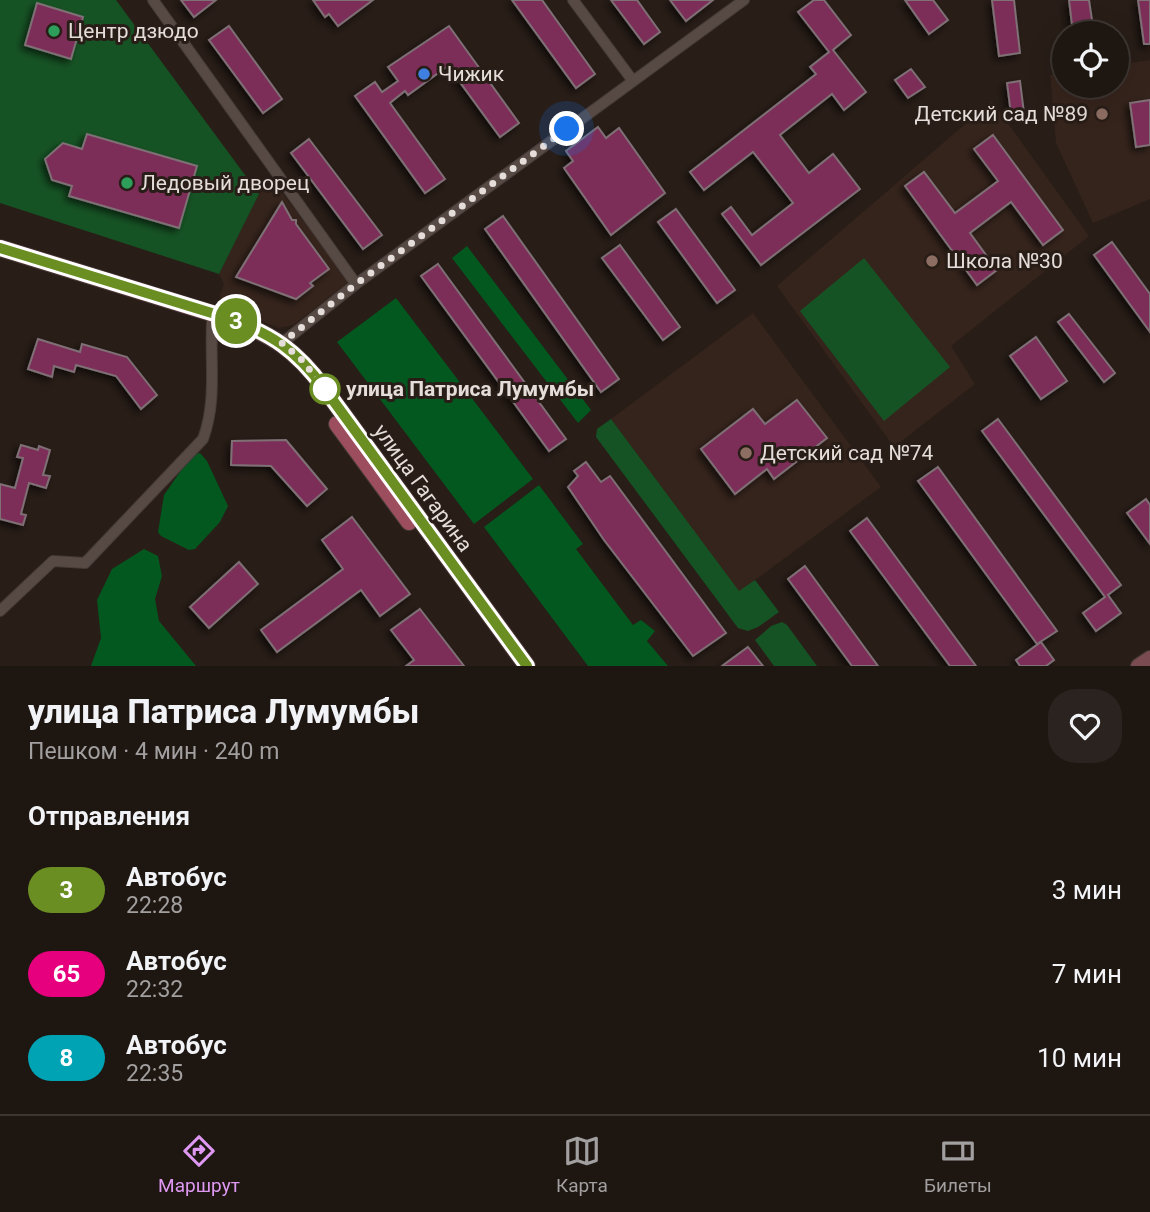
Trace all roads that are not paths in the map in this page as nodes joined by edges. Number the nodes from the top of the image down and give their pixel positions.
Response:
1 (153, 0) edge
2 (573, 0) edge
3 (744, 0) edge
4 (633, 81) junction
5 (6, 256) edge
6 (356, 284) junction
7 (212, 323) junction
8 (278, 347) junction
9 (0, 611) edge
10 (1150, 658) edge
11 (514, 666) edge
12 (527, 666) edge
13 (1139, 666) edge

1 - 6 street
2 - 4 street
3 - 4 street
4 - 6 street
5 - 7 main road, улица Гагарина
5 - 8 main road, улица Гагарина
6 - 8 street
7 - 8 main road, улица Гагарина
7 - 9 street
8 - 11 main road, улица Гагарина
8 - 12 main road, улица Гагарина
10 - 13 street

